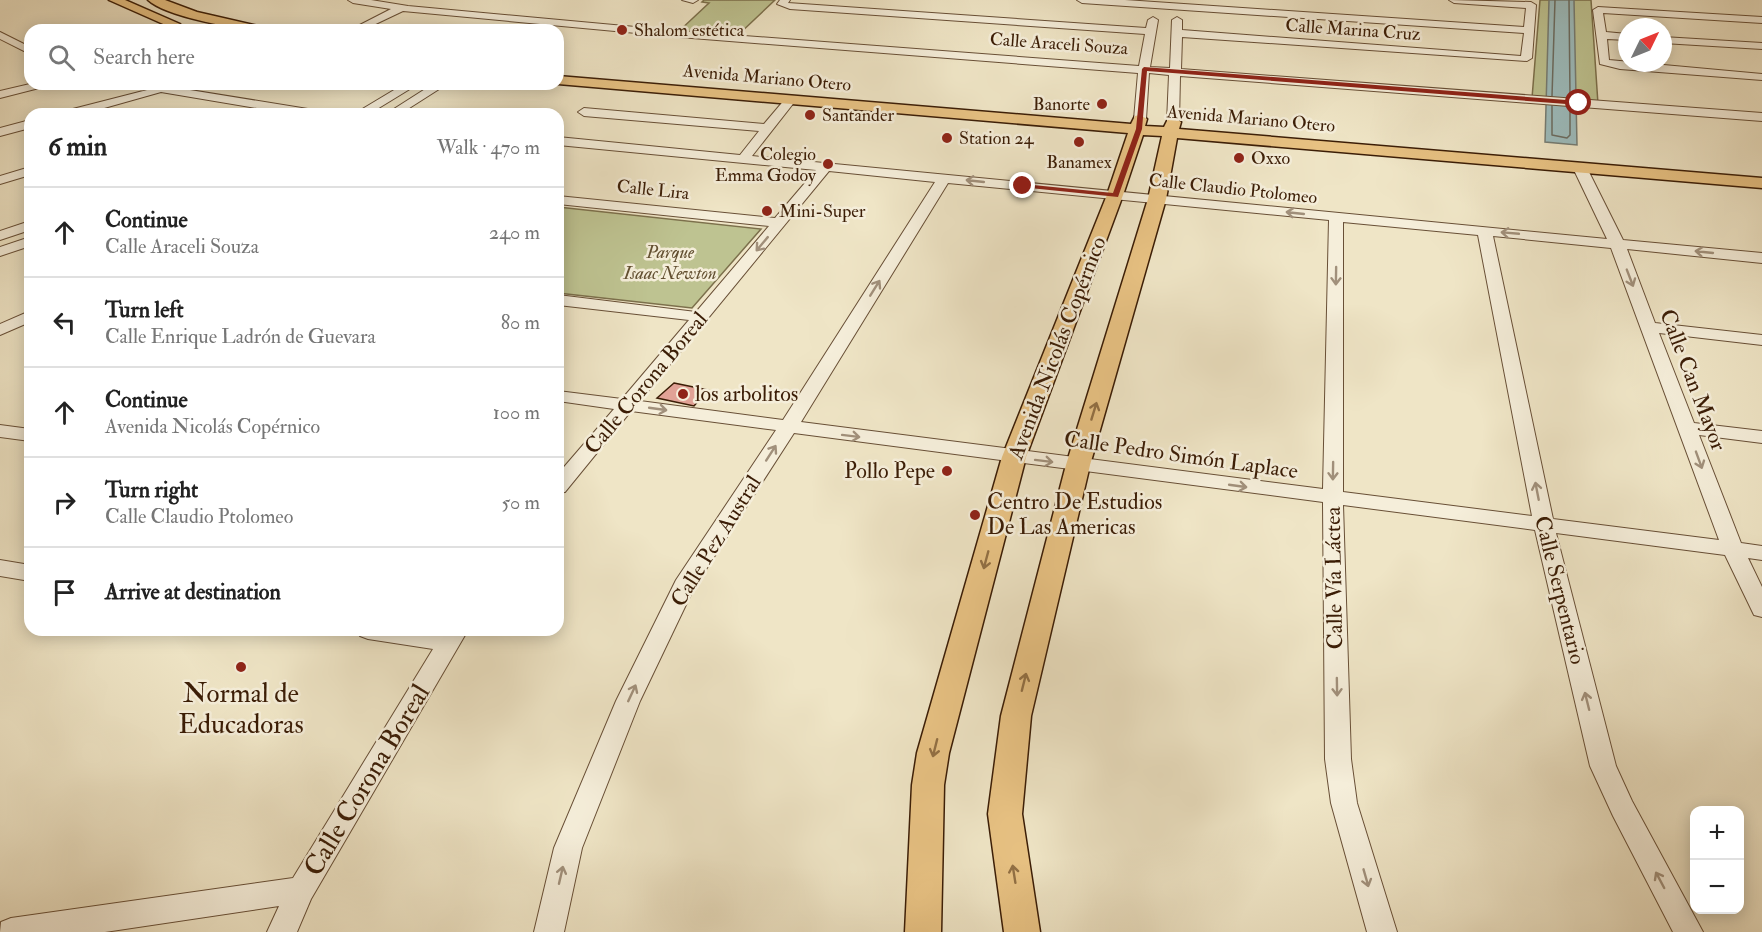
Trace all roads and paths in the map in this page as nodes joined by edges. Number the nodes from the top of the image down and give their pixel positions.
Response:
1 (115, 0) edge
2 (154, 0) edge
3 (353, 0) edge
4 (419, 0) edge
5 (687, 0) edge
6 (693, 0) edge
7 (1082, 0) edge
8 (1454, 0) edge
9 (784, 2) edge
10 (1156, 3) edge
11 (1179, 3) edge
12 (402, 8) junction
13 (1762, 20) edge
14 (174, 24) edge
15 (232, 24) edge
16 (368, 24) edge
17 (1529, 30) junction
18 (1151, 32) junction
19 (1176, 33) junction
20 (0, 35) edge
21 (1601, 35) junction
22 (1618, 36) edge
23 (1672, 41) edge
24 (1762, 46) edge
25 (24, 48) edge
26 (1144, 69) junction
27 (564, 71) edge
28 (1174, 71) junction
29 (1762, 76) edge
30 (564, 81) edge
31 (24, 88) edge
32 (162, 90) joint
33 (402, 90) edge
34 (431, 90) edge
35 (0, 94) edge
36 (790, 100) junction
37 (251, 105) junction
38 (92, 108) edge
39 (240, 108) edge
40 (272, 108) edge
41 (370, 108) edge
42 (402, 108) edge
43 (584, 112) dead end
44 (1762, 117) edge
45 (1140, 124) junction
46 (24, 126) edge
47 (1173, 127) junction
48 (767, 128) junction
49 (0, 132) edge
50 (564, 142) edge
51 (743, 159) junction
52 (826, 167) junction
53 (1580, 168) junction
54 (1762, 172) edge
55 (24, 173) edge
56 (944, 178) junction
57 (0, 180) edge
58 (1762, 183) edge
59 (1116, 195) junction
60 (1157, 199) junction
61 (564, 201) edge
62 (1336, 217) junction
63 (780, 223) junction
64 (24, 227) edge
65 (1485, 231) junction
66 (0, 236) edge
67 (24, 243) edge
68 (1617, 243) junction
69 (0, 252) edge
70 (1762, 258) edge
71 (564, 301) edge
72 (700, 317) junction
73 (24, 318) edge
74 (3, 327) edge
75 (1650, 327) junction
76 (24, 328) edge
77 (1762, 339) edge
78 (564, 397) edge
79 (627, 405) junction
80 (788, 427) junction
81 (1687, 428) junction
82 (0, 431) edge
83 (24, 434) edge
84 (1762, 437) edge
85 (1014, 457) junction
86 (1078, 465) junction
87 (564, 480) edge
88 (1333, 499) junction
89 (1544, 525) junction
90 (1733, 550) junction
91 (1762, 553) edge
92 (0, 568) edge
93 (24, 572) edge
94 (1762, 609) edge
95 (453, 637) edge
96 (301, 890) junction
97 (11, 932) edge
98 (282, 932) edge
99 (549, 932) edge
100 (923, 932) edge
101 (1022, 932) edge
102 (1382, 932) edge
103 (1688, 932) edge

1 - 14 main road
2 - 15 main road
3 - 12 street, Calle Araceli Souza
4 - 12 street
5 - 6 street
7 - 10 street
8 - 17 street
9 - 18 street
10 - 11 street
10 - 18 street
11 - 17 street
11 - 19 street
12 - 16 street
12 - 26 street, Calle Araceli Souza
13 - 21 street
17 - 19 street, Calle Marina Cruz
18 - 26 street
19 - 28 street
20 - 25 street
21 - 22 street
21 - 29 street
23 - 24 street
26 - 28 street, Calle Araceli Souza
26 - 45 street
27 - 45 main road, Avenida Mariano Otero
28 - 44 street, Calle Araceli Souza
28 - 47 street
30 - 36 main road, Avenida Mariano Otero
31 - 35 street
32 - 37 street
32 - 38 street
33 - 41 street
34 - 42 street
36 - 45 main road, Avenida Mariano Otero
36 - 48 street
37 - 39 street
37 - 40 street
43 - 48 street
45 - 47 main road, Avenida Mariano Otero
45 - 59 main road, Avenida Nicolás Copérnico
46 - 49 street
47 - 53 main road, Avenida Mariano Otero
47 - 54 main road, Avenida Mariano Otero
47 - 60 main road, Avenida Nicolás Copérnico
48 - 51 street
50 - 51 street, Calle Claudio Ptolomeo
51 - 52 street, Calle Claudio Ptolomeo
52 - 56 street, Calle Claudio Ptolomeo
52 - 63 street, Calle Corona Boreal
53 - 58 main road, Avenida Mariano Otero
53 - 68 street, Calle Can Mayor
55 - 57 street
59 -> 56 street, Calle Claudio Ptolomeo
80 -> 56 street, Calle Pez Austral
59 - 60 street, Calle Claudio Ptolomeo
59 - 85 main road, Avenida Nicolás Copérnico
62 -> 60 street, Calle Claudio Ptolomeo
86 -> 60 main road, Avenida Nicolás Copérnico
61 - 63 street, Calle Lira
62 - 65 street, Calle Claudio Ptolomeo
62 -> 88 street, Calle Vía Láctea
63 -> 72 street, Calle Corona Boreal
64 - 66 street
68 -> 65 street, Calle Claudio Ptolomeo
89 -> 65 street, Calle Serpentario
67 - 69 street
70 -> 68 street, Calle Claudio Ptolomeo
68 -> 75 street, Calle Can Mayor
71 - 72 street
72 - 79 street, Calle Corona Boreal
73 - 74 street
74 - 76 street
75 - 77 street
75 - 81 street, Calle Can Mayor
78 - 79 street, Calle Pedro Simón Laplace
79 -> 80 street, Calle Pedro Simón Laplace
79 - 87 street, Calle Corona Boreal
80 -> 85 street, Calle Pedro Simón Laplace
99 -> 80 street, Calle Pez Austral
81 - 84 street
81 -> 90 street, Calle Can Mayor
82 - 83 street
85 -> 86 street, Calle Pedro Simón Laplace
85 -> 100 main road, Avenida Nicolás Copérnico
86 -> 88 street, Calle Pedro Simón Laplace
101 -> 86 main road, Avenida Nicolás Copérnico
88 - 89 street, Calle Pedro Simón Laplace
88 -> 102 street, Calle Vía Láctea
89 - 90 street, Calle Pedro Simón Laplace
103 -> 89 street, Calle Serpentario
90 - 91 street, Calle Pedro Simón Laplace
90 - 94 street, Calle Can Mayor
92 - 93 street
95 - 96 street, Calle Corona Boreal
96 - 97 street
96 - 98 street, Calle Corona Boreal

